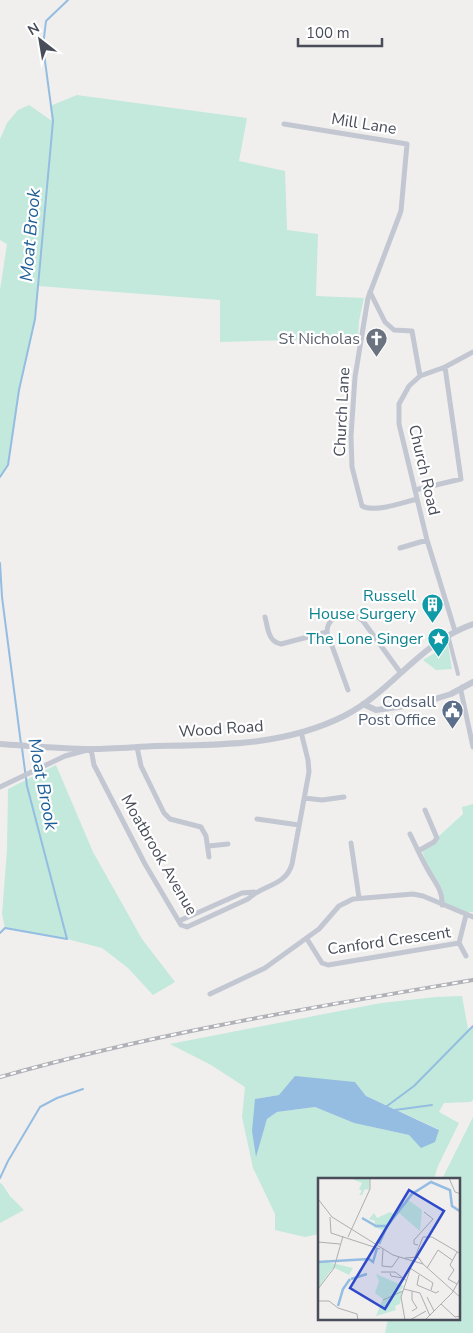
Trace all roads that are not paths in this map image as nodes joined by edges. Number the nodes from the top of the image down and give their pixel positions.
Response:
1 (284, 124) dead end
2 (369, 292) junction
3 (473, 352) edge
4 (445, 367) junction
5 (420, 376) junction
6 (416, 490) junction
7 (417, 499) junction
8 (427, 540) junction
9 (400, 548) dead end
10 (265, 617) dead end
11 (473, 624) edge
12 (327, 632) junction
13 (452, 633) junction
14 (400, 672) junction
15 (458, 674) dead end
16 (473, 682) edge
17 (462, 687) junction
18 (348, 690) dead end
19 (363, 704) junction
20 (301, 732) junction
21 (0, 744) edge
22 (137, 747) junction
23 (473, 748) edge
24 (90, 749) junction
25 (0, 787) edge
26 (344, 797) dead end
27 (304, 798) junction
28 (424, 810) dead end
29 (258, 819) dead end
30 (298, 826) junction
31 (410, 834) dead end
32 (350, 842) dead end
33 (228, 844) dead end
34 (208, 846) junction
35 (418, 851) junction
36 (209, 857) dead end
37 (254, 892) junction
38 (360, 898) junction
39 (442, 905) junction
40 (466, 915) junction
41 (473, 917) edge
42 (178, 920) junction
43 (307, 939) junction
44 (459, 943) junction
45 (466, 956) dead end
46 (210, 994) dead end

1 - 2 street, Mill Lane
2 - 5 street
2 - 7 street, Church Lane
3 - 4 street
4 - 5 street
4 - 6 street
5 - 6 street, Church Road
6 - 7 street, Church Road
7 - 8 street, Church Road
8 - 9 street
8 - 13 street, Church Road
10 - 12 street
11 - 13 street, Wood Road
12 - 14 street
12 - 18 street
13 - 14 street, Wood Road
13 - 15 street
14 - 19 street, Wood Road
16 - 17 street
17 - 19 street
17 - 23 street
19 - 20 street, Wood Road
20 - 22 street, Wood Road
20 - 27 street, Moatbrook Avenue
21 - 24 street, Wood Road
22 - 24 street, Wood Road
22 - 34 street
24 - 25 street
24 - 42 street, Moatbrook Avenue
26 - 27 street
27 - 30 street, Moatbrook Avenue
28 - 35 street
29 - 30 street
30 - 37 street, Moatbrook Avenue
31 - 35 street
32 - 38 street
33 - 34 street
34 - 36 street
35 - 39 street
37 - 42 street
37 - 42 street, Moatbrook Avenue
38 - 39 street
38 - 43 street
39 - 40 street
40 - 41 street
40 - 44 street, Canford Crescent
43 - 44 street, Canford Crescent
43 - 46 street
44 - 45 street

